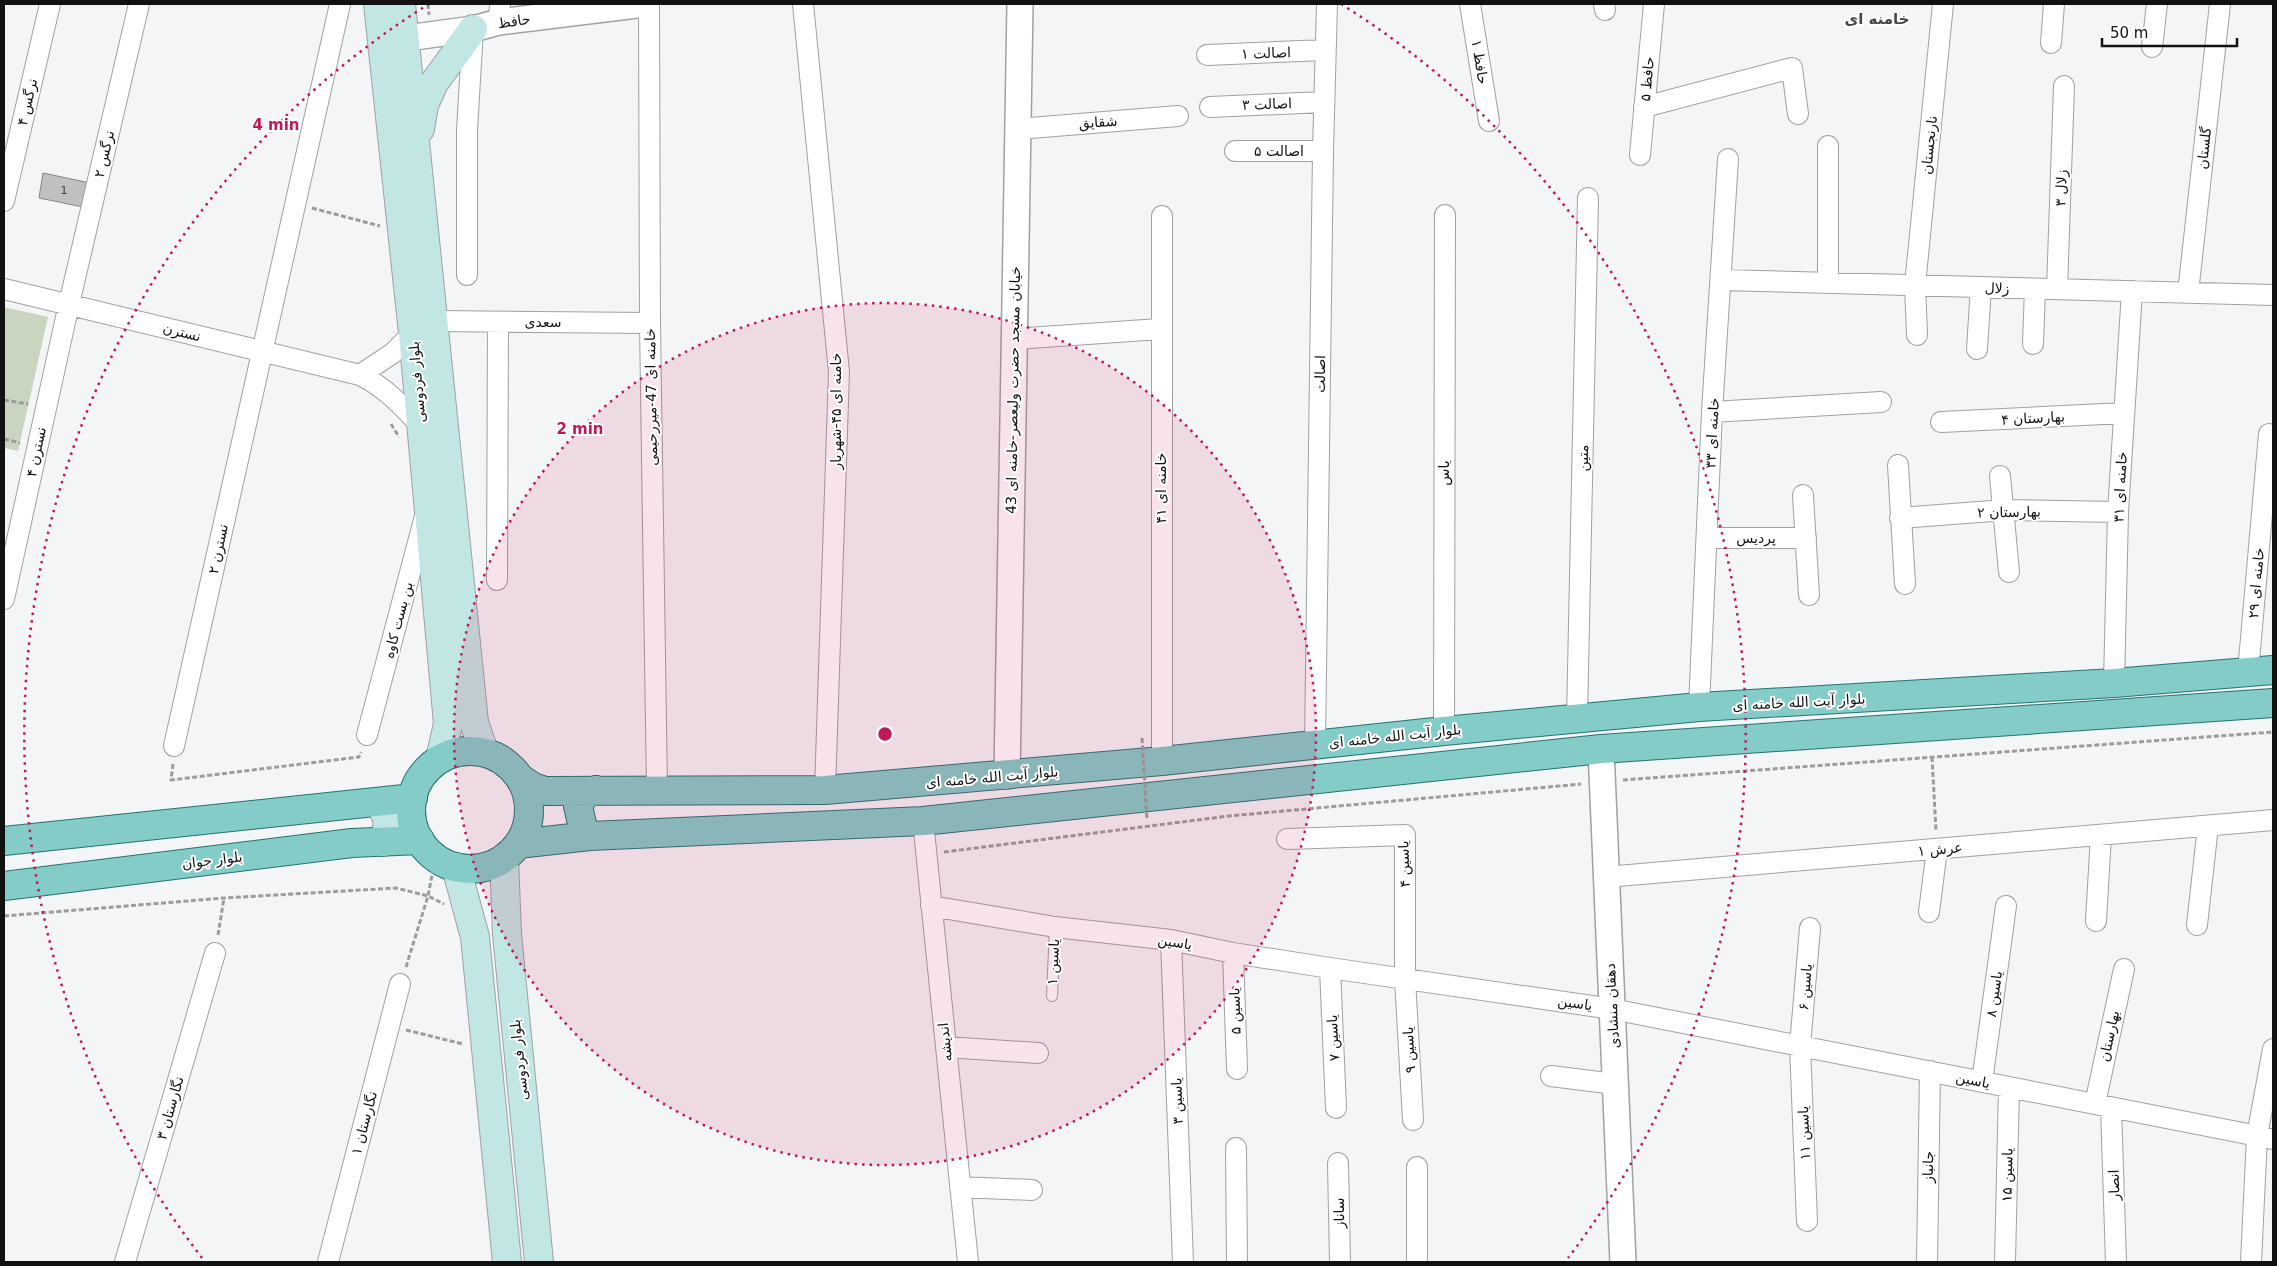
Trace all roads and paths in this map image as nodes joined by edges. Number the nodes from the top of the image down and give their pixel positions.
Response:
1 (50, 4) edge
2 (140, 4) edge
3 (340, 4) edge
4 (378, 4) edge
5 (401, 4) edge
6 (645, 4) edge
7 (649, 4) edge
8 (803, 4) edge
9 (1020, 4) edge
10 (1327, 4) edge
11 (1470, 4) edge
12 (1654, 4) edge
13 (1943, 4) edge
14 (2054, 4) edge
15 (2158, 4) edge
16 (2220, 4) edge
17 (500, 13) edge
18 (473, 29) junction
19 (394, 39) junction
20 (2051, 43) dead end
21 (2152, 47) dead end
22 (1325, 50) junction
23 (1207, 55) dead end
24 (2064, 86) dead end
25 (1324, 102) junction
26 (1210, 107) dead end
27 (1644, 107) junction
28 (1798, 114) dead end
29 (1178, 116) dead end
30 (1490, 121) dead end
31 (1018, 129) junction
32 (1828, 146) dead end
33 (417, 150) junction
34 (1235, 151) dead end
35 (1323, 151) junction
36 (1640, 154) dead end
37 (1728, 159) dead end
38 (1588, 198) dead end
39 (4, 201) edge
40 (294, 204) junction
41 (1445, 214) dead end
42 (1162, 216) dead end
43 (380, 226) dead end
44 (466, 275) dead end
45 (1721, 280) junction
46 (1828, 283) junction
47 (1915, 285) junction
48 (1981, 287) junction
49 (4, 289) edge
50 (2035, 289) junction
51 (2058, 289) junction
52 (2132, 292) junction
53 (2188, 293) junction
54 (2273, 296) edge
55 (69, 304) junction
56 (498, 322) junction
57 (650, 323) junction
58 (424, 327) junction
59 (1160, 330) junction
60 (1917, 335) dead end
61 (1014, 339) junction
62 (2033, 344) dead end
63 (1978, 349) dead end
64 (261, 352) junction
65 (360, 375) junction
66 (4, 400) edge
67 (1881, 402) dead end
68 (29, 405) dead end
69 (1712, 412) junction
70 (2124, 413) junction
71 (390, 422) dead end
72 (1941, 422) dead end
73 (2269, 434) dead end
74 (412, 435) junction
75 (1898, 465) dead end
76 (2000, 476) dead end
77 (1803, 495) dead end
78 (428, 505) junction
79 (2005, 510) junction
80 (2118, 512) junction
81 (1900, 518) junction
82 (1707, 538) junction
83 (1806, 538) junction
84 (2009, 572) dead end
85 (497, 580) dead end
86 (1905, 584) dead end
87 (1809, 595) dead end
88 (4, 599) edge
89 (2261, 671) edge
90 (2114, 683) junction
91 (2273, 703) edge
92 (1699, 707) junction
93 (1577, 718) junction
94 (1444, 731) junction
95 (367, 735) joint
96 (1142, 738) dead end
97 (1316, 745) junction
98 (174, 746) joint
99 (1601, 749) junction
100 (484, 752) junction
101 (1932, 757) dead end
102 (440, 759) junction
103 (1162, 761) junction
104 (1007, 776) junction
105 (520, 778) junction
106 (596, 790) junction
107 (826, 790) junction
108 (657, 791) junction
109 (413, 798) junction
110 (376, 802) junction
111 (1147, 818) dead end
112 (2273, 820) edge
113 (923, 821) junction
114 (2208, 826) junction
115 (2101, 835) junction
116 (590, 836) junction
117 (1287, 839) dead end
118 (4, 841) edge
119 (383, 842) junction
120 (1937, 849) junction
121 (511, 851) junction
122 (437, 855) junction
123 (1606, 877) junction
124 (4, 886) edge
125 (428, 896) junction
126 (224, 898) junction
127 (931, 906) junction
128 (2006, 906) dead end
129 (1929, 912) dead end
130 (4, 916) edge
131 (2096, 921) dead end
132 (2197, 925) dead end
133 (1055, 927) junction
134 (1810, 928) dead end
135 (1172, 940) junction
136 (215, 953) joint
137 (1232, 953) junction
138 (1330, 968) junction
139 (2124, 969) dead end
140 (1405, 979) junction
141 (400, 984) joint
142 (1052, 996) dead end
143 (1612, 1008) junction
144 (390, 1026) junction
145 (471, 1046) dead end
146 (1800, 1046) junction
147 (946, 1048) junction
148 (2273, 1049) edge
149 (1038, 1053) dead end
150 (1237, 1069) dead end
151 (1930, 1071) junction
152 (1551, 1076) dead end
153 (1982, 1082) junction
154 (1615, 1084) junction
155 (2009, 1087) junction
156 (2103, 1105) junction
157 (1336, 1108) dead end
158 (1413, 1120) dead end
159 (2265, 1137) edge
160 (1236, 1148) dead end
161 (1338, 1163) dead end
162 (1417, 1167) dead end
163 (960, 1188) junction
164 (1032, 1190) dead end
165 (1807, 1221) dead end
166 (125, 1262) edge
167 (328, 1262) edge
168 (508, 1262) edge
169 (539, 1262) edge
170 (968, 1262) edge
171 (1183, 1262) edge
172 (1237, 1262) edge
173 (1340, 1262) edge
174 (1417, 1262) edge
175 (1623, 1262) edge
176 (1927, 1262) edge
177 (2005, 1262) edge
178 (2116, 1262) edge
179 (2250, 1262) edge

1 - 39 street, نرگس ۴
2 - 55 street, نرگس ۲
3 - 40 street, نسترن ۲
4 - 19 main road, بلوار فردوسی
5 - 19 main road, بلوار فردوسی
6 - 17 street, حافظ
7 - 57 street, خامنه ای 47-میررحیمی
8 - 107 street, خامنه ای ۴۵-شهریار
9 - 31 street, خیابان مسجد حضرت ولیعصر-خامنه ای 43
10 - 22 street, اصالت
11 - 30 street, حافظ ۱
12 - 27 street, حافظ ۵
13 - 47 street, نارنجستان
14 - 20 street
15 - 21 street
16 - 53 street, گلستان
17 - 18 street, حافظ
18 - 19 street, حافظ
18 - 33 main road
18 - 44 street
19 - 33 main road, بلوار فردوسی
19 - 58 main road, بلوار فردوسی
22 - 23 street, اصالت ۱
22 - 25 street, اصالت
24 - 51 street, ۳ زلال
25 - 26 street, اصالت ۳
25 - 35 street, اصالت
27 - 28 street
27 - 36 street, حافظ ۵
29 - 31 street, شقایق
31 - 61 street, خیابان مسجد حضرت ولیعصر-خامنه ای 43
32 - 46 street
33 - 58 main road, بلوار فردوسی
34 - 35 street, اصالت ۵
35 - 97 street, اصالت
37 - 45 street, خامنه ای ۳۳
38 - 93 street, متین
40 - 43 path
40 - 64 street, نسترن ۲
41 - 94 street, یاس
42 - 59 street, خامنه ای ۴۱
45 - 46 street, زلال
45 - 69 street, خامنه ای ۳۳
46 - 47 street, زلال
47 - 48 street, زلال
47 - 60 street, نارنجستان
48 - 50 street, زلال
48 - 63 street
49 - 55 street, نسترن
50 - 51 street, زلال
50 - 62 street
51 - 52 street, زلال
52 - 53 street, زلال
52 - 70 street, خامنه ای ۳۱
53 - 54 street, زلال
55 - 64 street, نسترن
55 - 88 street, نسترن ۴
56 - 57 street, سعدی
56 - 58 street, سعدی
56 - 85 street
57 - 108 street, خامنه ای 47-میررحیمی
58 - 65 street
58 - 74 main road, بلوار فردوسی
58 - 100 main road, بلوار فردوسی
59 - 61 street
59 - 103 street, خامنه ای ۴۱
61 - 104 street, خیابان مسجد حضرت ولیعصر-خامنه ای 43
64 - 65 street, نسترن
64 - 98 street, نسترن ۲
65 - 74 street, نسترن
66 - 68 path
67 - 69 street
69 - 82 street, خامنه ای ۳۳
70 - 72 street, بهارستان ۴
70 - 80 street, خامنه ای ۳۱
71 - 74 path
73 - 89 street, خامنه ای ۲۹
74 - 78 main road, بلوار فردوسی
75 - 81 street
76 - 79 street
77 - 83 street
78 - 95 street, بن بست کاوه
78 - 102 main road, بلوار فردوسی
79 - 80 street, بهارستان ۲
79 - 81 street, بهارستان ۲
79 - 84 street
80 - 90 street, خامنه ای ۳۱
81 - 86 street
82 - 83 street, پردیس
82 - 92 street, خامنه ای ۳۳
83 - 87 street
89 - 90 main road, بلوار آیت الله خامنه ای
90 - 92 main road, بلوار آیت الله خامنه ای
91 - 99 main road
92 - 93 main road, بلوار آیت الله خامنه ای
93 - 94 main road, بلوار آیت الله خامنه ای
94 - 97 main road, بلوار آیت الله خامنه ای
95 - 98 path
96 - 111 path, bridge
97 - 103 main road, بلوار آیت الله خامنه ای
99 - 113 main road
99 - 123 street, دهقان منشادی
100 - 102 main road
100 - 105 main road
101 - 120 path
102 - 109 main road
103 - 104 main road, بلوار آیت الله خامنه ای
104 - 107 main road, بلوار آیت الله خامنه ای
105 - 106 main road, بلوار آیت الله خامنه ای
105 - 121 main road
106 - 108 main road, بلوار آیت الله خامنه ای
106 - 116 main road
107 - 108 main road, بلوار آیت الله خامنه ای
109 - 110 main road
109 - 122 main road
110 - 118 main road
110 - 119 main road
112 - 114 street, عرش ۱
113 - 116 main road
113 - 127 street, اندیشه
114 - 115 street, عرش ۱
114 - 132 street
115 - 120 street, عرش ۱
115 - 131 street
116 - 121 main road
117 - 140 street, یاسین ۴
119 - 122 main road, بلوار جوان
119 - 124 main road, بلوار جوان
120 - 123 street, عرش ۱
120 - 129 street
121 - 122 main road
121 - 169 main road, بلوار فردوسی
122 - 125 path
122 - 168 main road
123 - 143 street, دهقان منشادی
125 - 126 path
125 - 141 path
126 - 130 path
126 - 136 path
127 - 133 street, یاسین
127 - 147 street, اندیشه
128 - 153 street, یاسین ۸
133 - 135 street, یاسین
133 - 142 lane, یاسین ۱
134 - 146 street, یاسین ۶
135 - 137 street, یاسین
135 - 171 street, یاسین ۳
136 - 166 street, نگارستان ۳
137 - 138 street, یاسین
137 - 150 street, یاسین ۵
138 - 140 street, یاسین
138 - 157 street, یاسین ۷
139 - 156 street, بهارستان
140 - 143 street, یاسین
140 - 158 street, یاسین ۹
141 - 144 street, نگارستان ۱
143 - 146 street, یاسین
143 - 154 street, دهقان منشادی
144 - 145 path
144 - 167 street, نگارستان ۱
146 - 151 street, یاسین
146 - 165 street, یاسین ۱۱
147 - 149 street
147 - 163 street, اندیشه
148 - 159 street
151 - 153 street, یاسین
151 - 176 street, جانباز
152 - 154 street
153 - 155 street, یاسین
154 - 175 street, دهقان منشادی
155 - 156 street, یاسین
155 - 177 street, یاسین ۱۵
156 - 159 street, یاسین
156 - 178 street, انصار
159 - 179 street
160 - 172 street
161 - 173 street, ساناز
162 - 174 street
163 - 164 street
163 - 170 street, اندیشه

